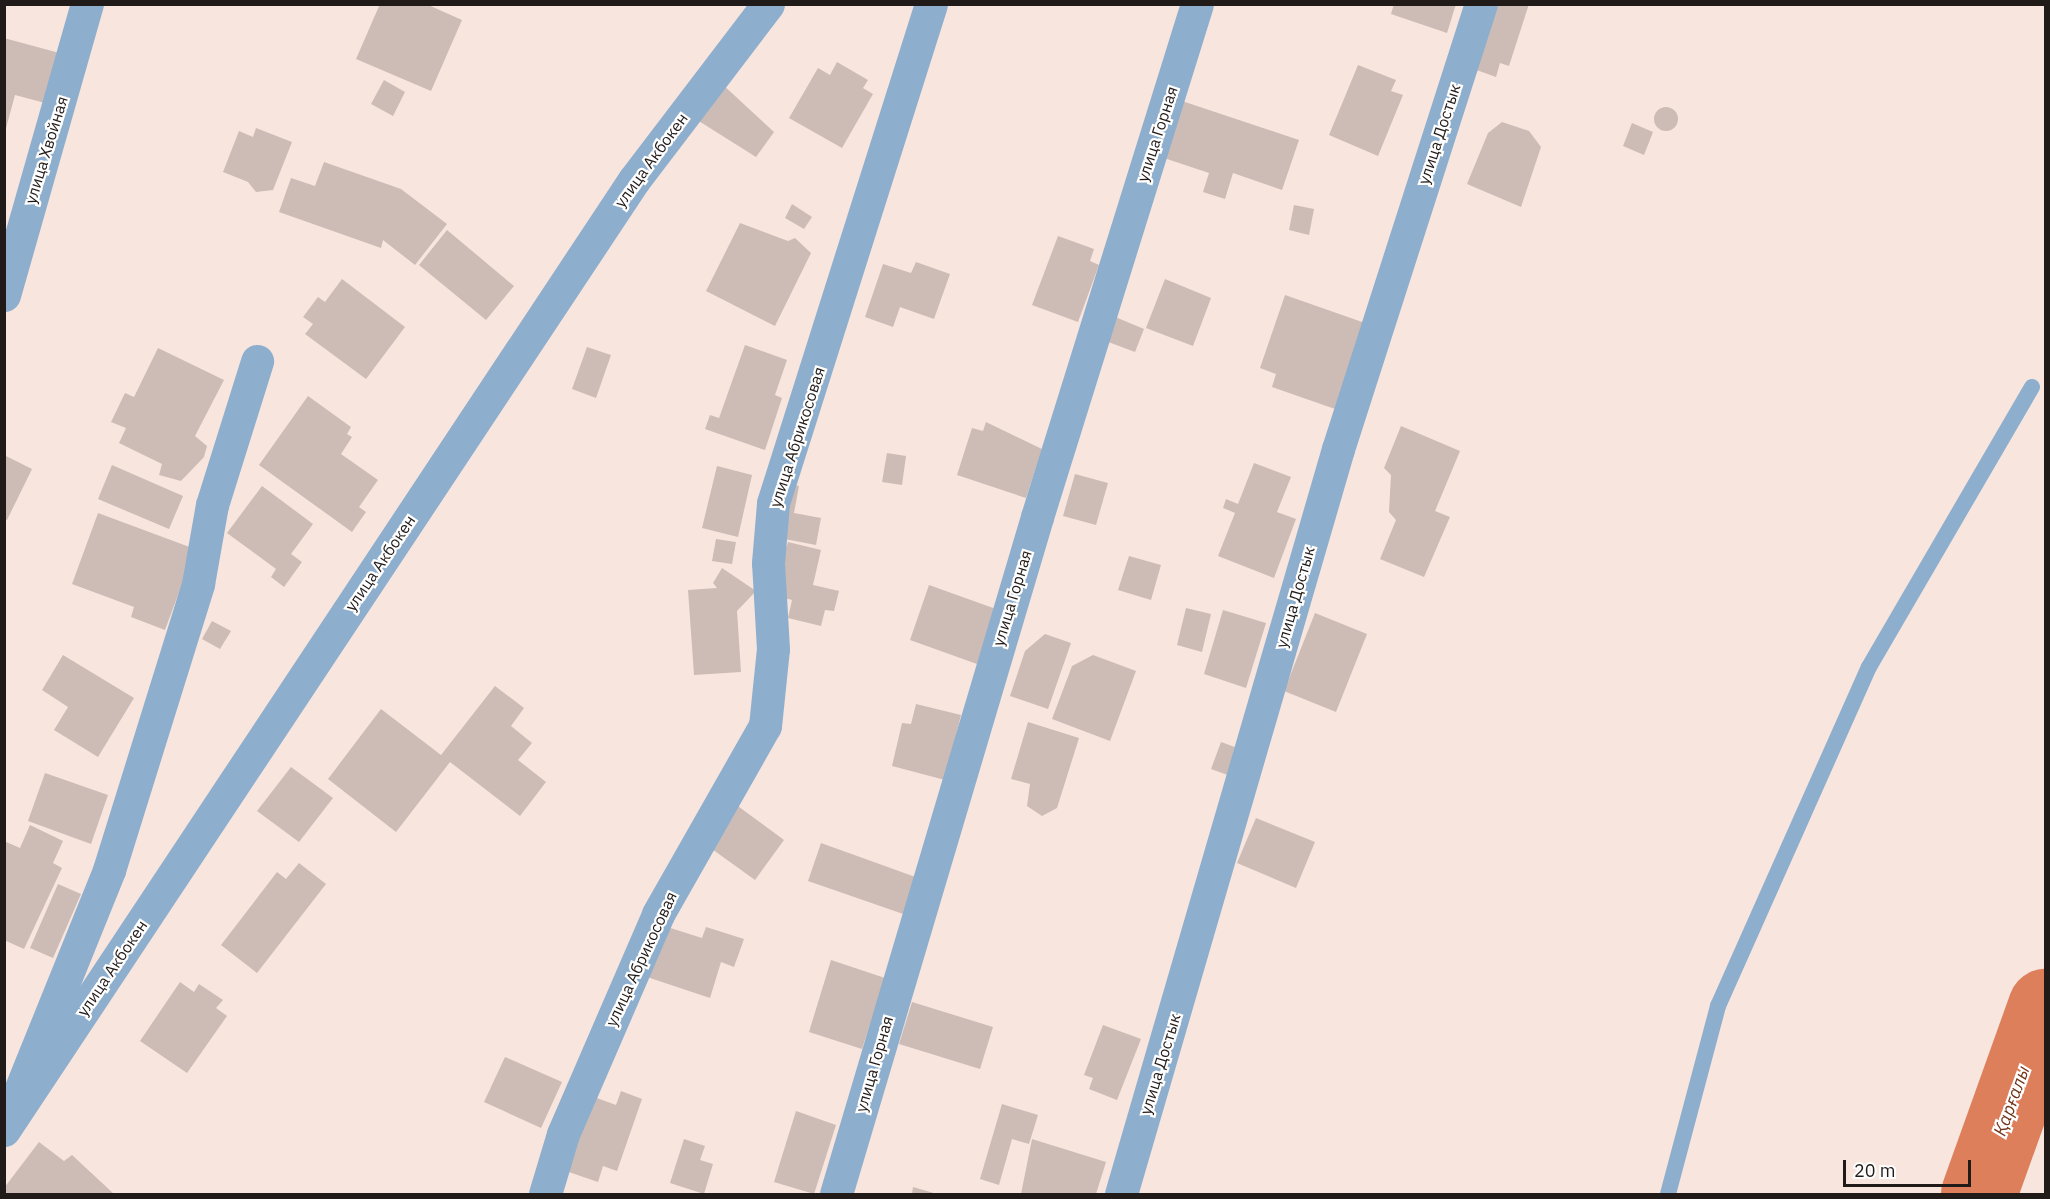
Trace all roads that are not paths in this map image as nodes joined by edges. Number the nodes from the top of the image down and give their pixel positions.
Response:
1 (87, 4) edge
2 (932, 4) edge
3 (1197, 4) edge
4 (1481, 4) edge
5 (766, 5) edge
6 (4, 295) edge
7 (257, 361) dead end
8 (2032, 387) dead end
9 (5, 1130) edge
10 (545, 1194) edge
11 (836, 1194) edge
12 (1121, 1194) edge
13 (1668, 1194) edge

1 - 6 street, улица Хвойная
2 - 10 street, улица Абрикосовая
3 - 11 street, улица Горная
4 - 12 street, улица Достык
5 - 9 street, улица Акбокен
7 - 9 street
8 - 13 lane

